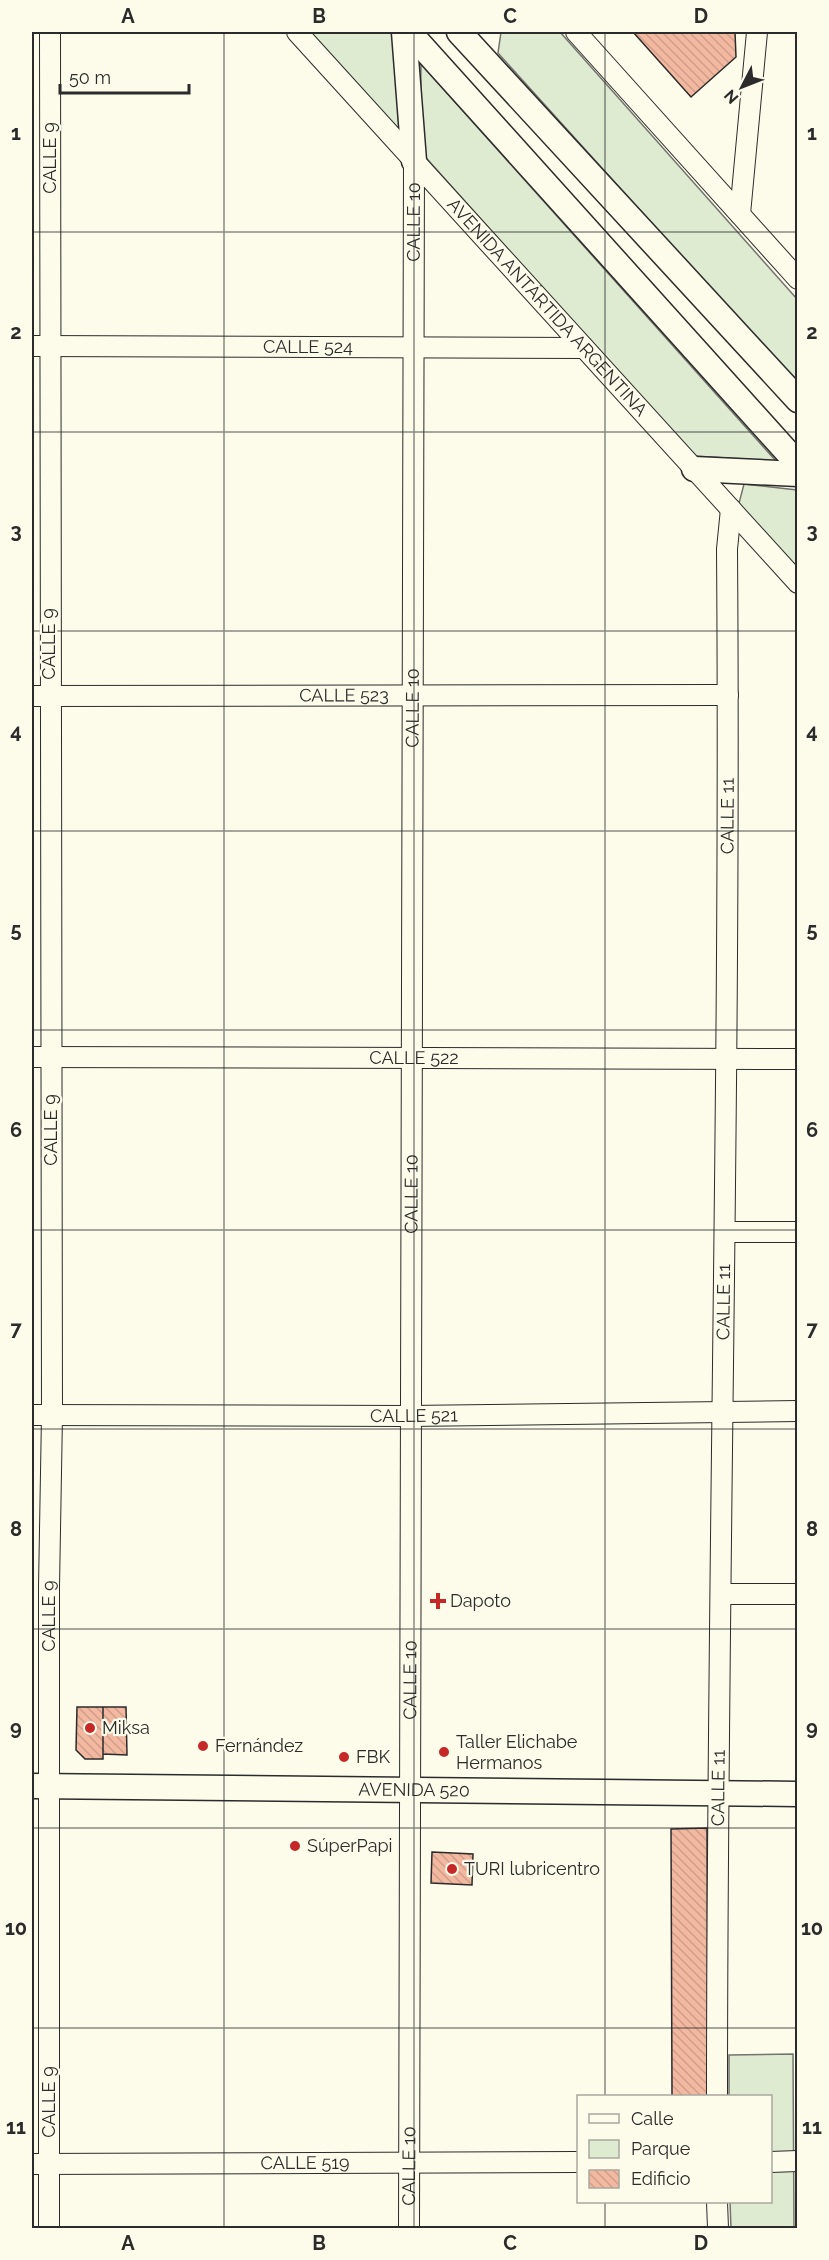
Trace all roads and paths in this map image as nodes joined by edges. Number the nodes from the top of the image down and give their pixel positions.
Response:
1 (50, 32) edge
2 (297, 32) edge
3 (404, 32) edge
4 (409, 32) edge
5 (459, 32) edge
6 (481, 32) edge
7 (576, 32) edge
8 (757, 32) edge
9 (489, 64) junction
10 (414, 160) junction
11 (740, 214) junction
12 (798, 279) edge
13 (32, 346) edge
14 (52, 346) junction
15 (412, 347) junction
16 (584, 348) junction
17 (798, 400) edge
18 (798, 464) edge
19 (694, 469) junction
20 (798, 474) edge
21 (731, 509) junction
22 (40, 516) edge
23 (798, 584) edge
24 (728, 695) junction
25 (41, 696) edge
26 (410, 698) junction
27 (41, 876) edge
28 (32, 1057) edge
29 (51, 1057) junction
30 (411, 1058) junction
31 (726, 1059) junction
32 (798, 1059) edge
33 (726, 1232) junction
34 (798, 1232) edge
35 (41, 1234) edge
36 (722, 1411) junction
37 (798, 1411) edge
38 (32, 1415) edge
39 (52, 1415) junction
40 (409, 1416) junction
41 (40, 1588) edge
42 (721, 1594) junction
43 (798, 1594) edge
44 (40, 1786) edge
45 (408, 1791) junction
46 (717, 1793) junction
47 (798, 1794) edge
48 (40, 1976) edge
49 (717, 2095) edge
50 (409, 2161) junction
51 (798, 2161) edge
52 (577, 2162) edge
53 (772, 2162) edge
54 (41, 2164) edge
55 (717, 2203) edge
56 (49, 2229) edge
57 (409, 2229) edge
58 (718, 2229) edge

1 - 14 street, CALLE 9
2 - 10 street, AVENIDA ANTÁRTIDA ARGENTINA
3 - 10 main road
4 - 18 main road
5 - 9 main road
6 - 9 main road
7 - 11 street
8 - 11 street
9 - 17 main road
10 - 15 street, CALLE 10
10 - 16 street, AVENIDA ANTÁRTIDA ARGENTINA
11 - 12 street
13 - 14 street, CALLE 524
14 - 15 street, CALLE 524
14 - 22 street, CALLE 9
15 - 16 street, CALLE 524
15 - 26 street, CALLE 10
16 - 19 street, AVENIDA ANTÁRTIDA ARGENTINA
19 - 20 main road
19 - 21 street, AVENIDA ANTÁRTIDA ARGENTINA
21 - 23 street, AVENIDA ANTÁRTIDA ARGENTINA
21 - 24 street, CALLE 11
22 - 25 street, CALLE 9
24 - 26 street, CALLE 523
24 - 31 street, CALLE 11
25 - 26 street, CALLE 523
25 - 27 street, CALLE 9
26 - 30 street, CALLE 10
27 - 29 street, CALLE 9
28 - 29 street, CALLE 522
29 - 30 street, CALLE 522
29 - 35 street, CALLE 9
30 - 31 street, CALLE 522
30 - 40 street, CALLE 10
31 - 32 street, CALLE 522
31 - 33 street, CALLE 11
33 - 34 street
33 - 36 street, CALLE 11
35 - 39 street, CALLE 9
36 - 37 street, CALLE 521
36 - 40 street, CALLE 521
36 - 42 street, CALLE 11
38 - 39 street, CALLE 521
39 - 40 street, CALLE 521
39 - 41 street, CALLE 9
40 - 45 street, CALLE 10
41 - 44 street, CALLE 9
42 - 43 street
42 - 46 street, CALLE 11
44 - 45 main road, AVENIDA 520
44 - 48 street, CALLE 9
45 - 46 main road, AVENIDA 520
45 - 50 street, CALLE 10
46 - 47 main road, AVENIDA 520
46 - 49 street, CALLE 11
48 - 54 street, CALLE 9
50 - 52 street, CALLE 519
50 - 54 street, CALLE 519
50 - 57 street, CALLE 10
51 - 53 street
54 - 56 street, CALLE 9
55 - 58 street

